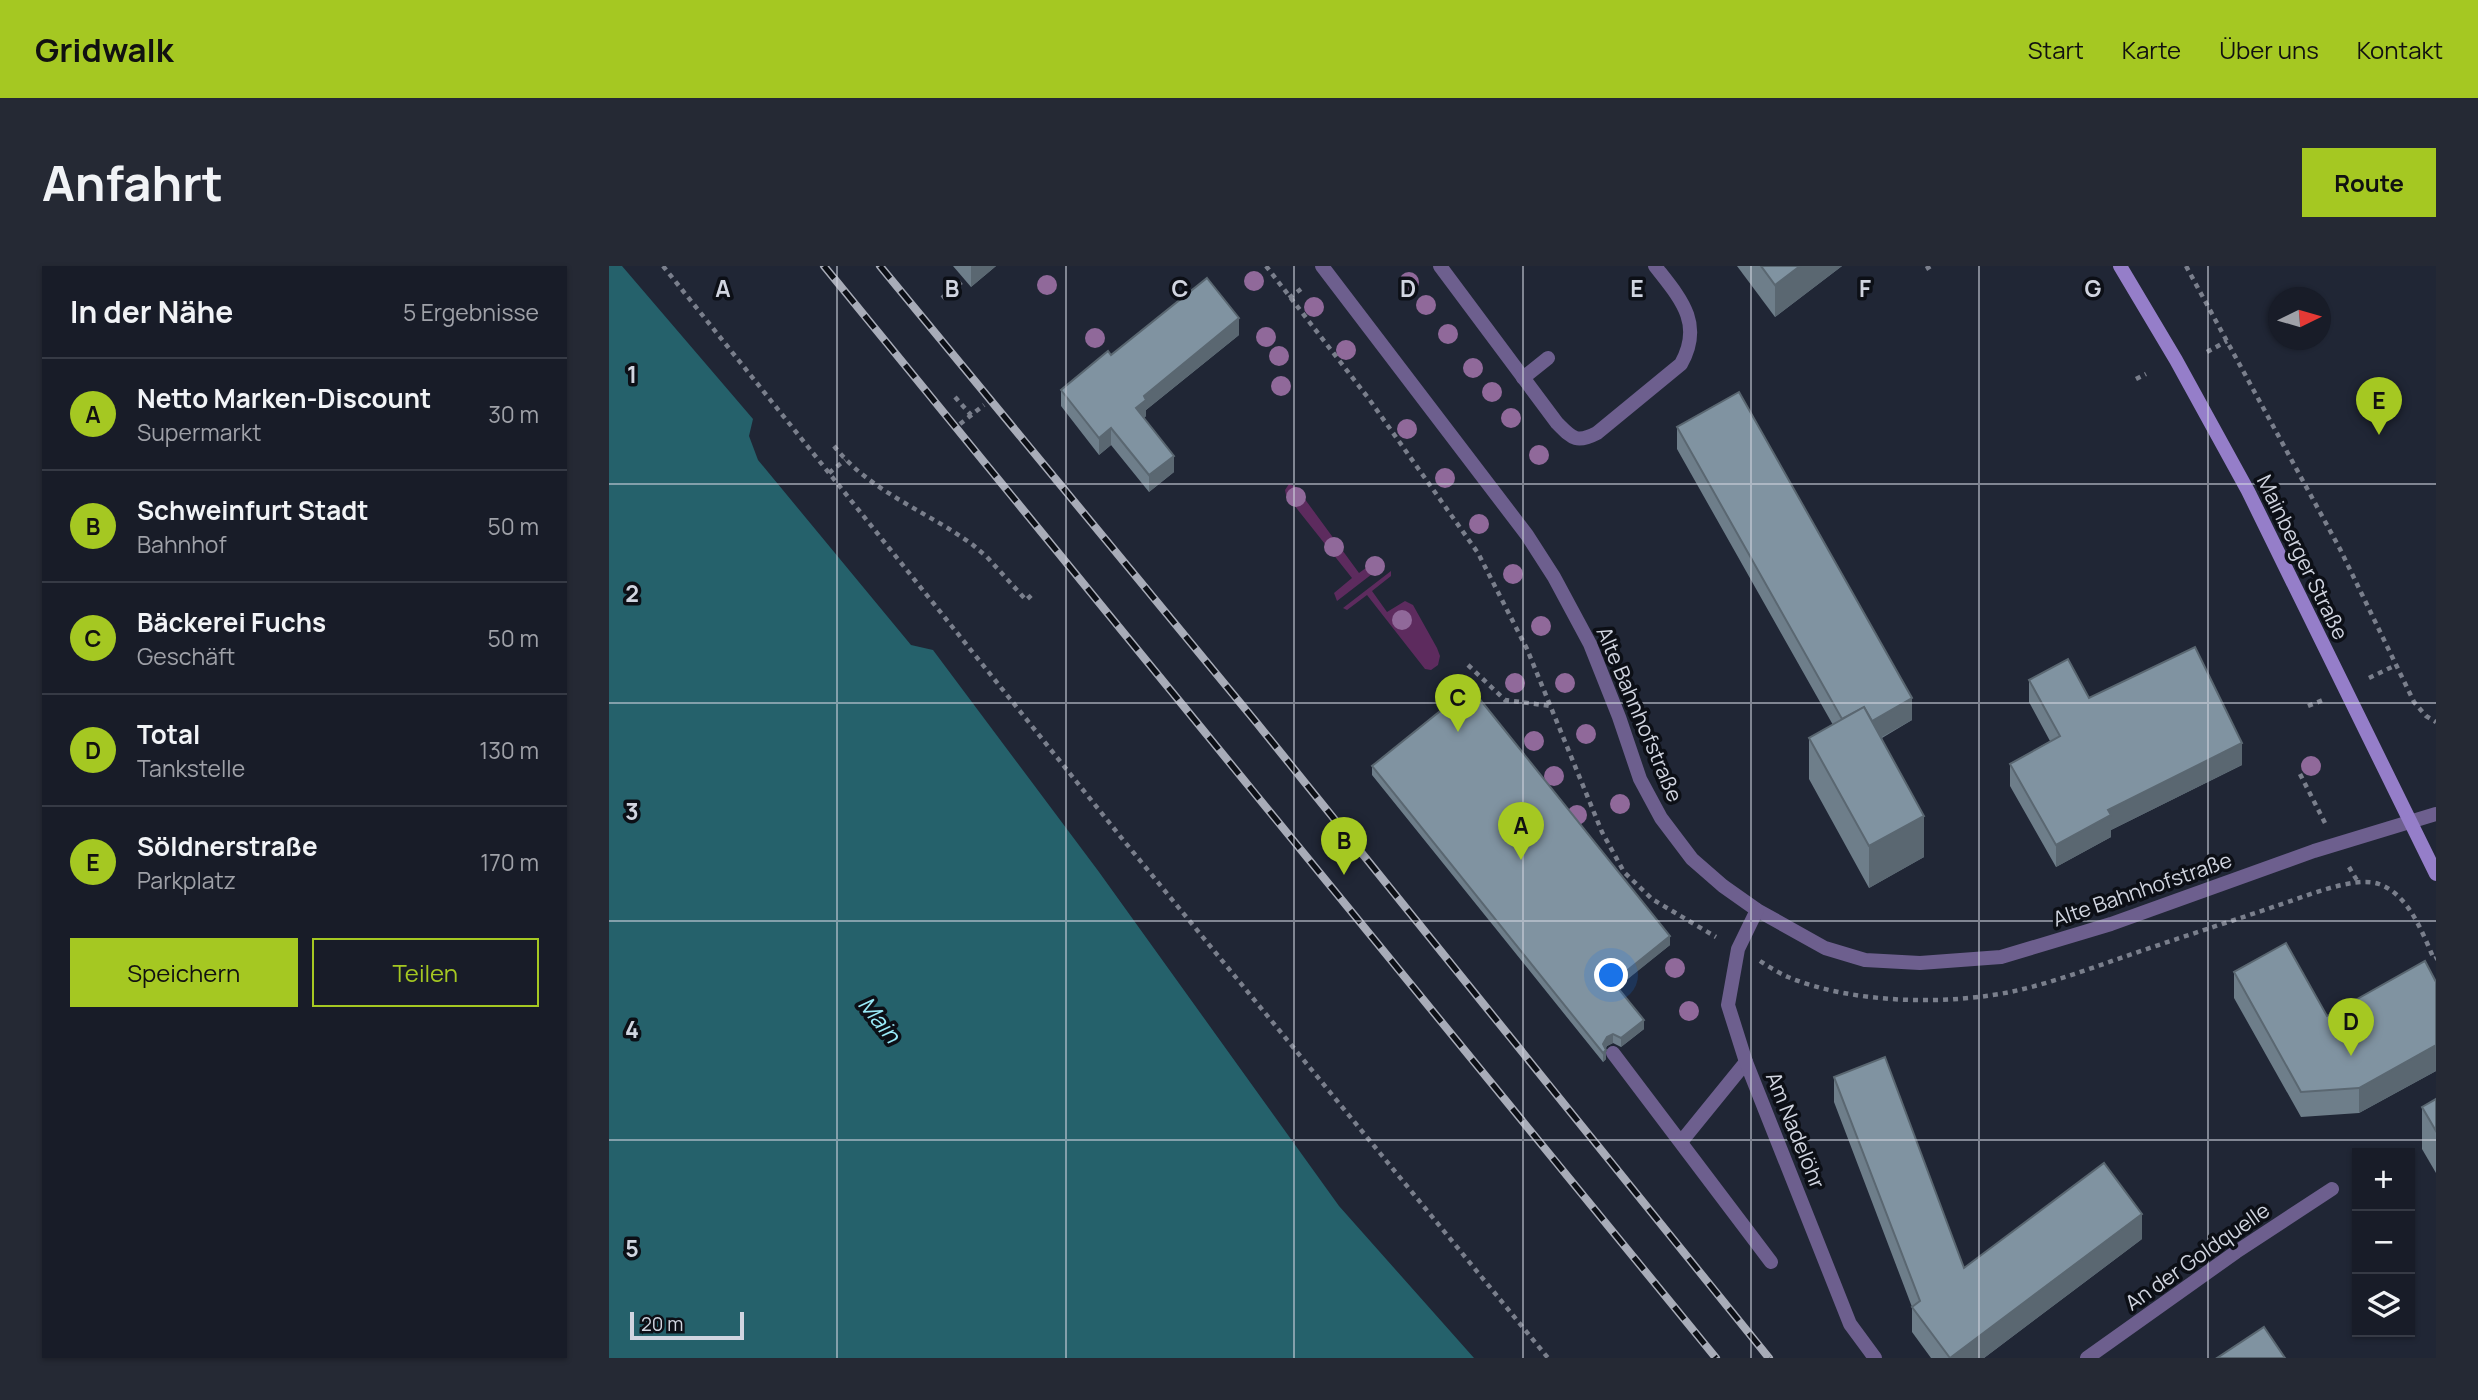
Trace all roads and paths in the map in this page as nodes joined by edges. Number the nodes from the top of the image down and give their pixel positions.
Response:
1 (663, 266) edge
2 (1266, 266) edge
3 (1322, 266) edge
4 (1440, 266) edge
5 (1655, 266) edge
6 (2120, 266) edge
7 (2186, 266) edge
8 (972, 274) dead end
9 (942, 298) dead end
10 (2227, 341) junction
11 (2207, 352) dead end
12 (1548, 358) dead end
13 (2146, 374) dead end
14 (1523, 378) junction
15 (2136, 379) dead end
16 (955, 397) dead end
17 (984, 405) dead end
18 (971, 415) junction
19 (960, 424) dead end
20 (834, 446) dead end
21 (845, 460) junction
22 (829, 473) junction
23 (1035, 592) dead end
24 (1468, 665) dead end
25 (1552, 706) junction
26 (2436, 722) edge
27 (2436, 814) edge
28 (2410, 823) junction
29 (2436, 874) edge
30 (2358, 882) dead end
31 (1757, 910) junction
32 (1738, 949) junction
33 (2436, 958) edge
34 (1613, 1053) dead end
35 (1746, 1062) junction
36 (1681, 1142) junction
37 (2332, 1189) dead end
38 (1771, 1262) dead end
39 (1548, 1358) edge
40 (1875, 1358) edge
41 (2087, 1358) edge

1 - 22 path
2 - 25 path
3 - 31 street, Alte Bahnhofstraße
4 - 14 street
5 - 14 street
6 - 28 main road, Mainberger Straße
7 - 10 path
8 - 9 path
10 - 11 path
10 - 26 path
12 - 14 street
13 - 15 path
16 - 18 path
17 - 18 path
18 - 19 path
20 - 21 path
21 - 22 path
21 - 23 path
22 - 39 path
24 - 25 path
25 - 32 path
27 - 28 street, Alte Bahnhofstraße
28 - 29 main road, Mainberger Straße
28 - 31 street, Alte Bahnhofstraße
30 - 33 path
31 - 32 street, Am Nadelöhr
32 - 35 street, Am Nadelöhr
34 - 36 street
35 - 36 street
35 - 40 street, Am Nadelöhr
36 - 38 street
37 - 41 street, An der Goldquelle

